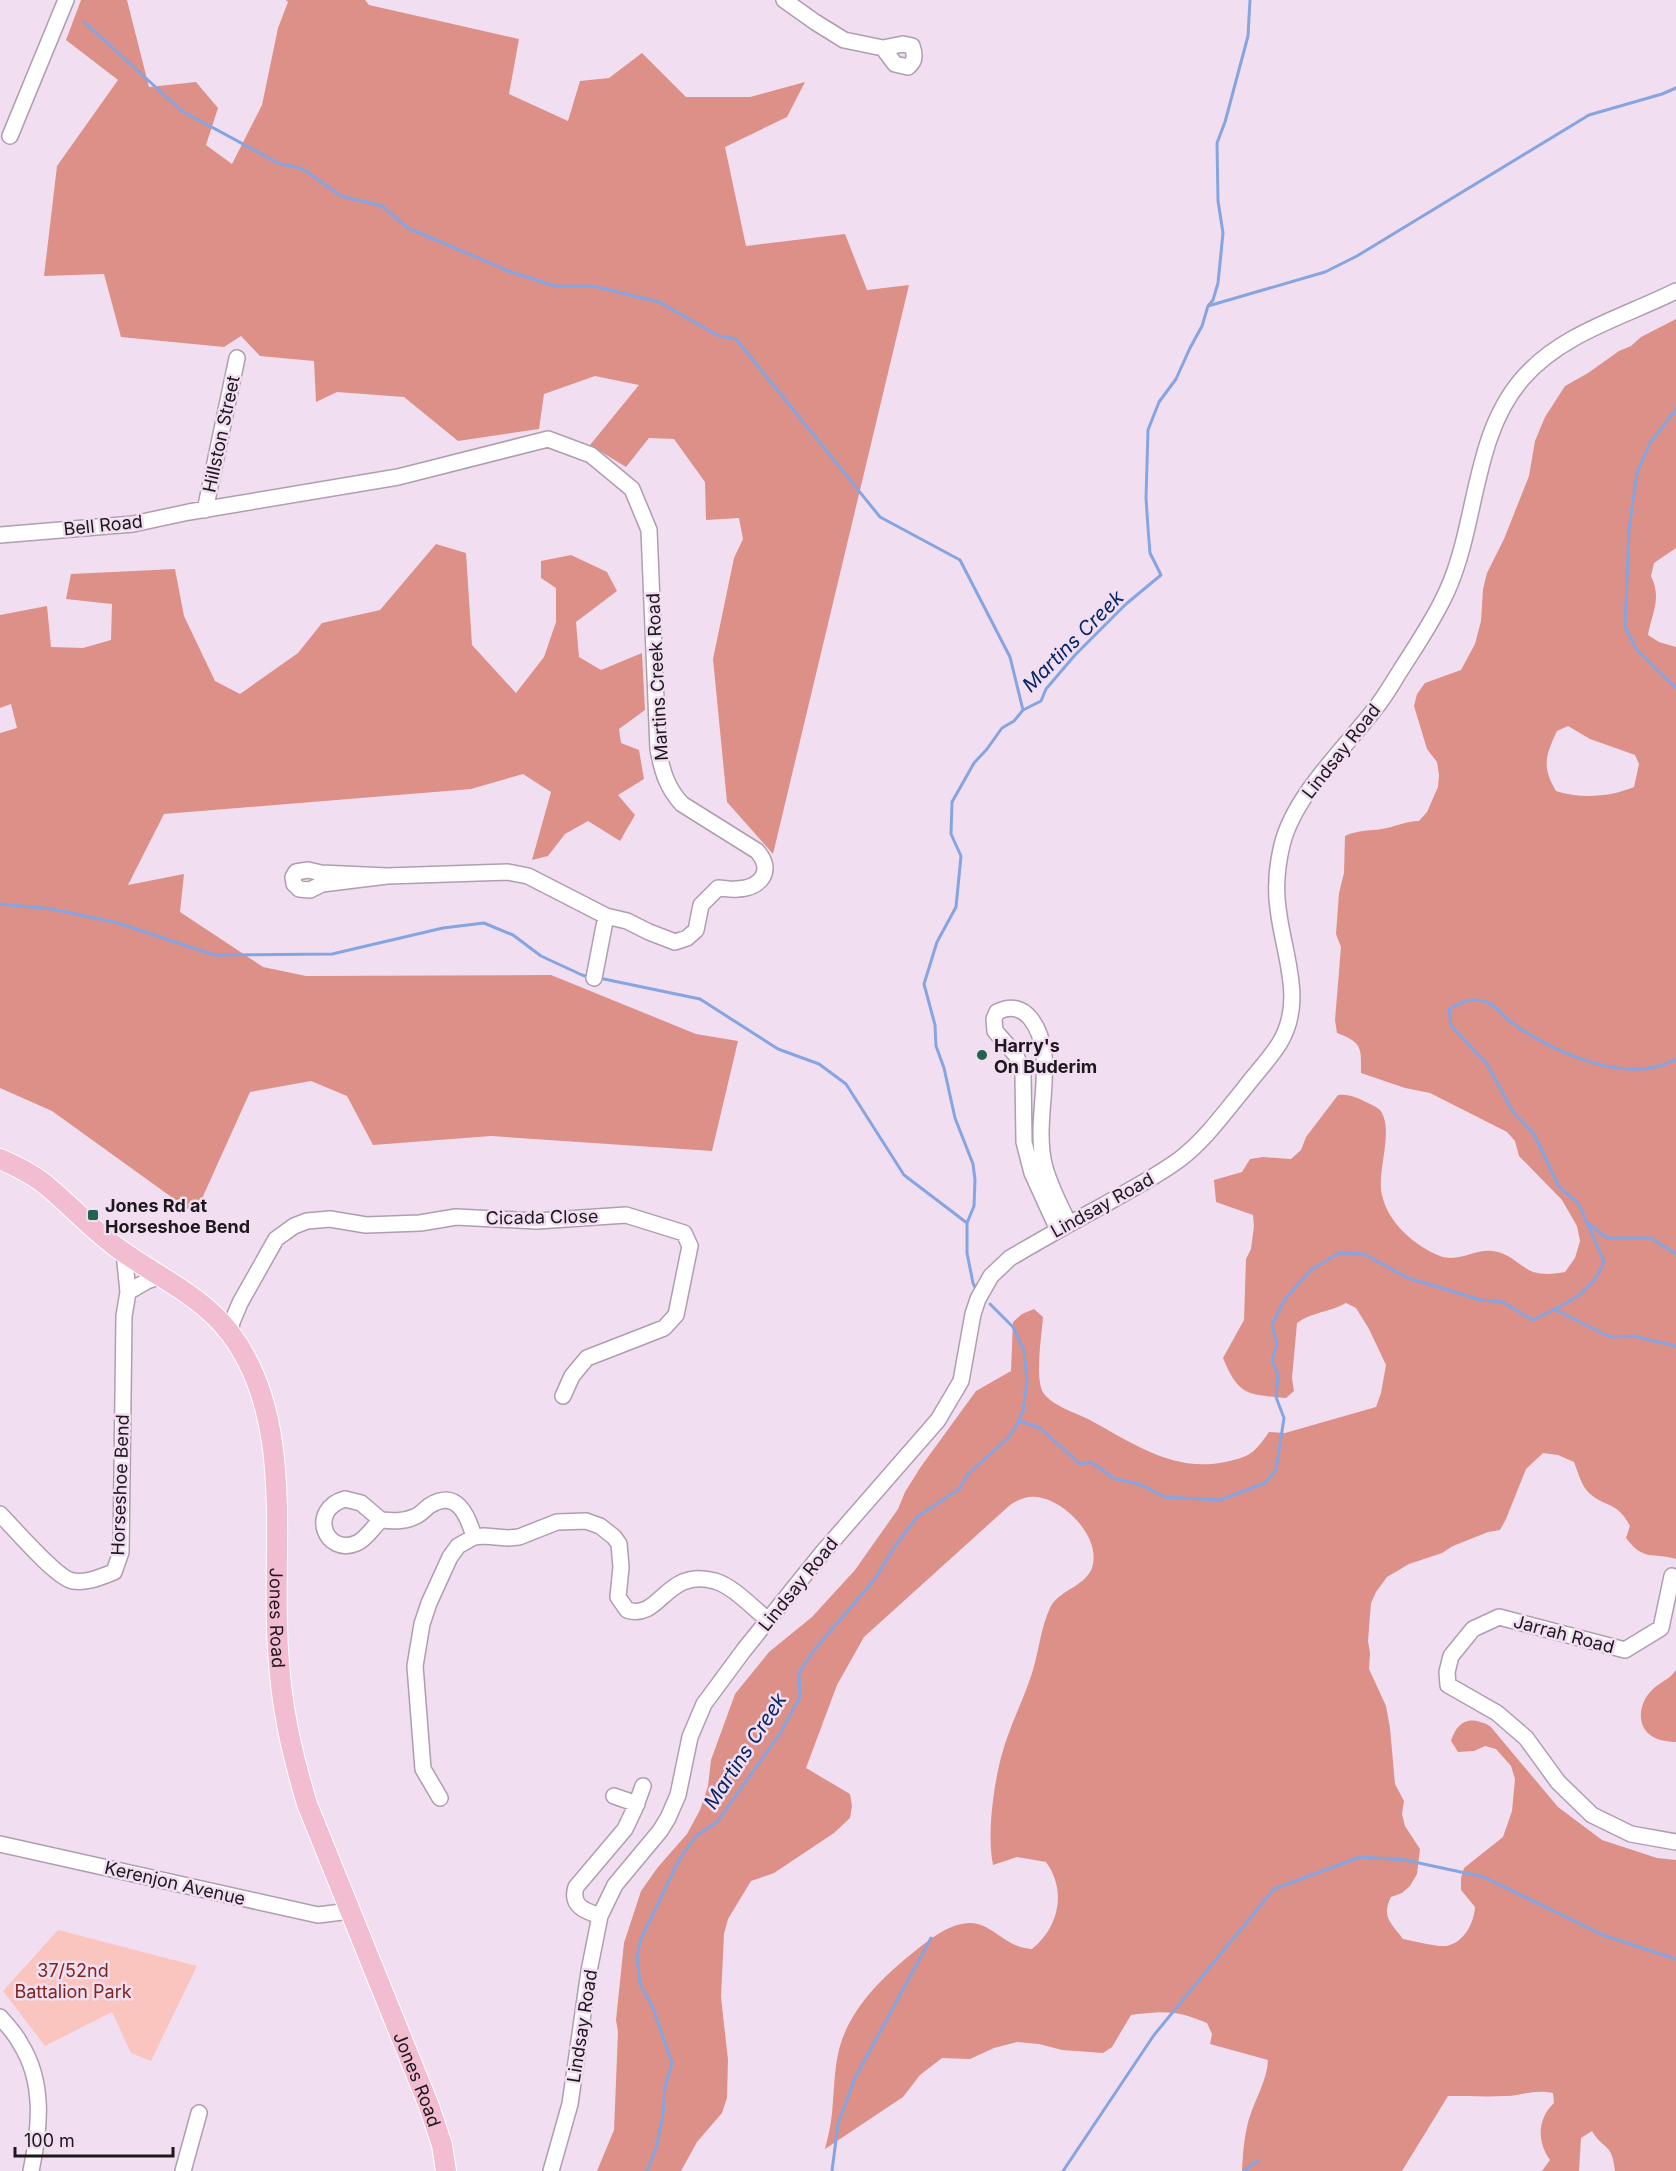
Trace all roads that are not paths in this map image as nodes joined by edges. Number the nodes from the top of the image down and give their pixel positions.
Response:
1 (66, 0) edge
2 (784, 0) edge
3 (883, 48) dead end
4 (10, 136) dead end
5 (1676, 291) edge
6 (237, 358) dead end
7 (205, 510) junction
8 (0, 535) edge
9 (387, 876) junction
10 (606, 916) junction
11 (594, 978) dead end
12 (0, 1159) edge
13 (1063, 1227) junction
14 (124, 1252) junction
15 (162, 1276) junction
16 (128, 1292) junction
17 (240, 1303) junction
18 (213, 1314) junction
19 (230, 1334) junction
20 (563, 1396) dead end
21 (0, 1514) edge
22 (381, 1520) dead end
23 (474, 1537) junction
24 (1672, 1576) dead end
25 (768, 1620) junction
26 (643, 1786) dead end
27 (614, 1796) dead end
28 (440, 1798) dead end
29 (637, 1804) junction
30 (1676, 1842) edge
31 (0, 1844) edge
32 (350, 1911) junction
33 (600, 1916) junction
34 (0, 2017) edge
35 (199, 2113) dead end
36 (31, 2171) edge
37 (183, 2171) edge
38 (446, 2171) edge
39 (551, 2171) edge

1 - 4 street
2 - 3 street
5 - 13 street, Lindsay Road
6 - 7 street, Hillston Street
7 - 8 street, Bell Road
7 - 10 street, Martins Creek Road
9 - 9 street, Martins Creek Road
9 - 10 street, Martins Creek Road
10 - 11 street
12 - 14 main road, Jones Road
13 - 13 street
13 - 25 street, Lindsay Road
14 - 15 main road, Jones Road
14 - 16 street
15 - 16 street
15 - 18 main road, Jones Road
16 - 21 street, Horseshoe Bend
17 - 18 street
17 - 19 street, Cicada Close
17 - 20 street, Cicada Close
18 - 19 main road, Jones Road
19 - 32 main road, Jones Road
22 - 23 street
23 - 25 street
23 - 28 street
24 - 30 street, Jarrah Road
25 - 33 street, Lindsay Road
26 - 29 street
27 - 29 street
29 - 33 street
31 - 32 street, Kerenjon Avenue
32 - 38 main road, Jones Road
33 - 39 street, Lindsay Road
34 - 36 street
35 - 37 street

